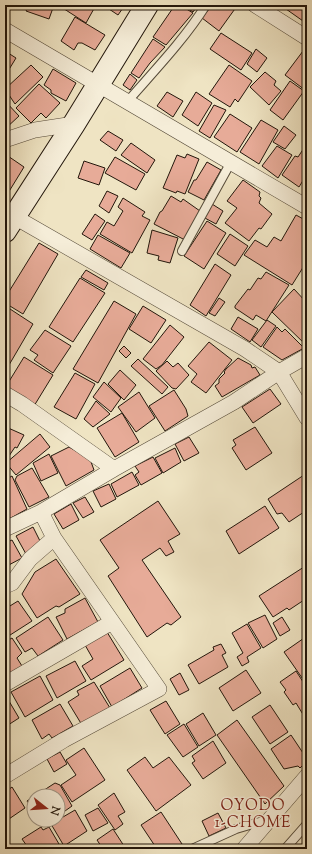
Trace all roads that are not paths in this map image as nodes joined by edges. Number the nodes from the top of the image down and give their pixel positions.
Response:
1 (147, 5) edge
2 (206, 5) edge
3 (255, 5) edge
4 (5, 30) edge
5 (307, 38) edge
6 (98, 84) junction
7 (127, 102) junction
8 (74, 124) junction
9 (5, 140) edge
10 (231, 162) junction
11 (307, 207) edge
12 (8, 220) edge
13 (182, 251) dead end
14 (307, 356) edge
15 (279, 372) junction
16 (5, 394) edge
17 (307, 418) edge
18 (114, 469) junction
19 (41, 512) junction
20 (5, 529) edge
21 (54, 538) junction
22 (5, 586) edge
23 (112, 622) junction
24 (5, 684) edge
25 (5, 776) edge
26 (307, 776) edge
27 (271, 818) junction
28 (307, 824) edge
29 (192, 849) edge
30 (244, 849) edge
31 (285, 849) edge

1 - 6 street
2 - 7 lane
3 - 5 street
4 - 6 street
6 - 7 street
6 - 8 street
7 - 10 street
8 - 9 street
8 - 12 street
10 - 11 street
10 - 13 lane
12 - 15 street
14 - 15 street
15 - 17 street
15 - 18 street
16 - 18 street
18 - 19 street
19 - 20 street
19 - 21 street
21 - 22 street
21 - 23 street
23 - 24 street
23 - 25 street
26 - 27 street
27 - 29 lane
27 - 30 street
28 - 31 lane

